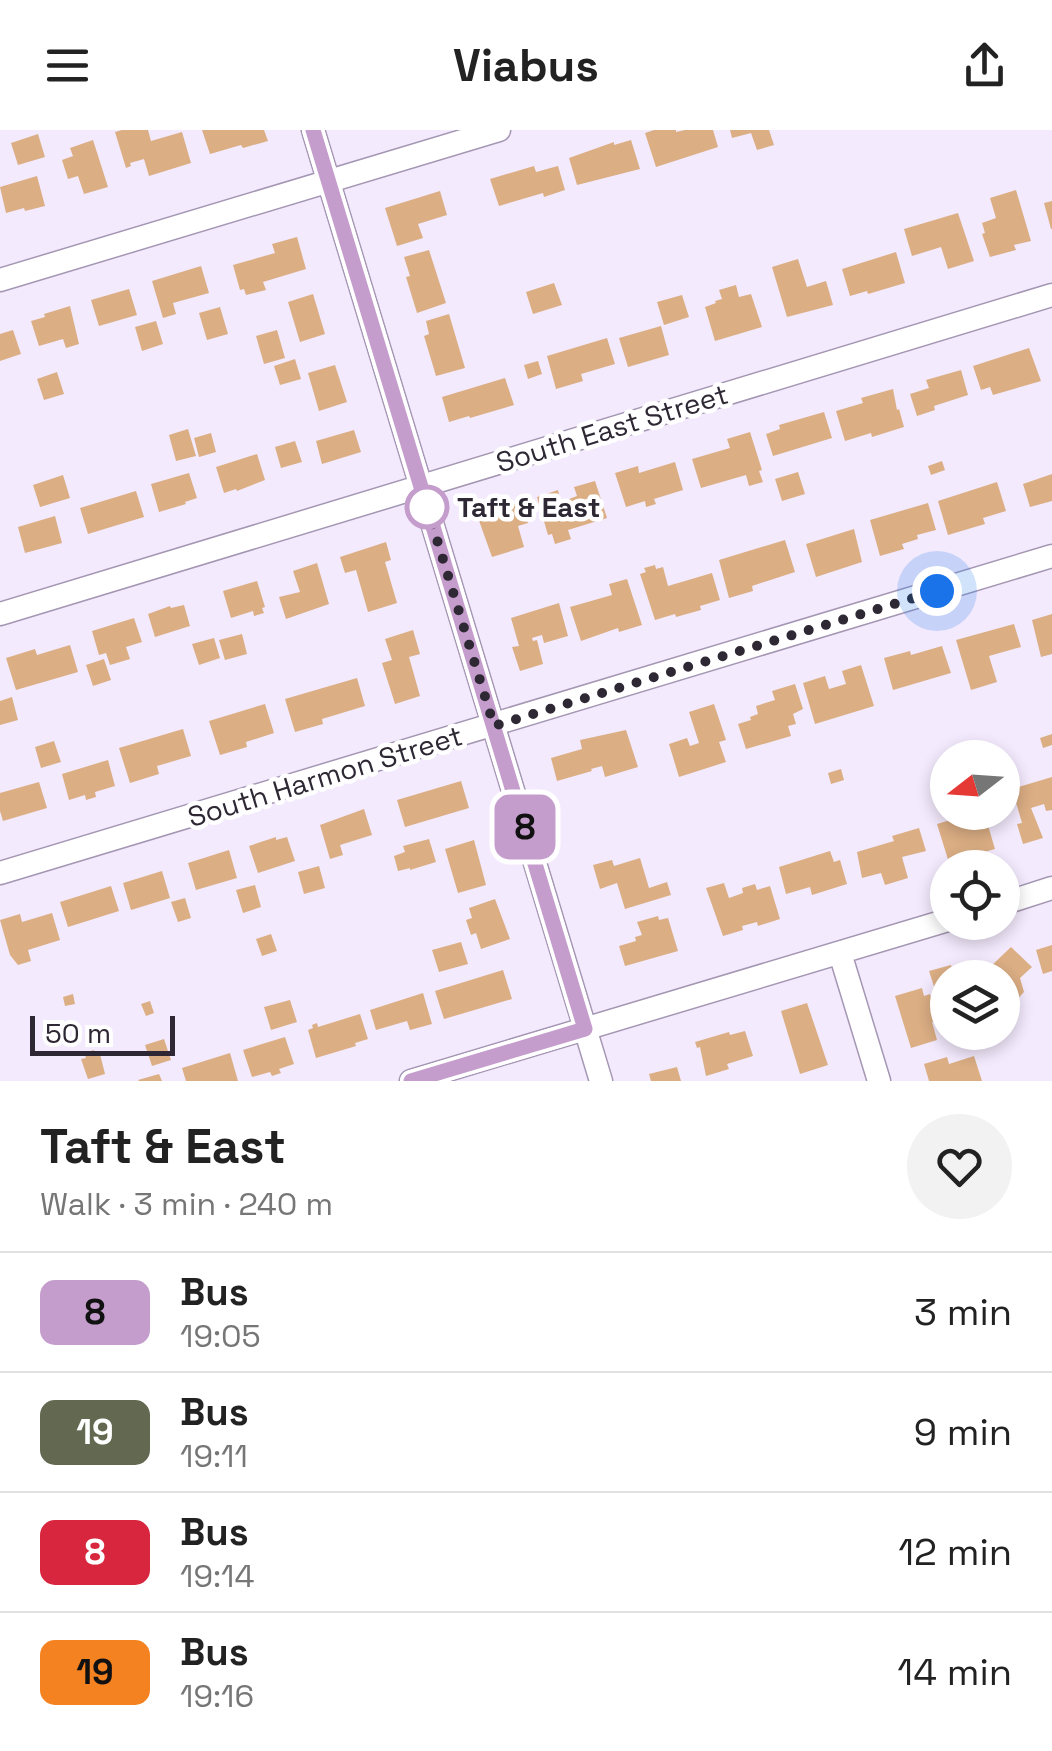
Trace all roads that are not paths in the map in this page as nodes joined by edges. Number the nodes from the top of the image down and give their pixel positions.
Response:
1 (313, 130) edge
2 (499, 130) edge
3 (329, 180) junction
4 (0, 280) edge
5 (1052, 295) edge
6 (420, 485) junction
7 (1052, 556) edge
8 (0, 614) edge
9 (494, 726) junction
10 (0, 873) edge
11 (1052, 888) edge
12 (1020, 898) edge
13 (930, 926) edge
14 (840, 954) junction
15 (585, 1029) junction
16 (412, 1081) edge
17 (601, 1081) edge
18 (879, 1081) edge

1 - 3 street
2 - 3 street
3 - 4 street
3 - 6 street
5 - 6 street, South East Street
6 - 8 street, South East Street
6 - 9 street
7 - 9 street, South Harmon Street
9 - 10 street, South Harmon Street
9 - 15 street
11 - 12 street
13 - 14 street
14 - 15 street
14 - 18 street
15 - 16 street
15 - 17 street

